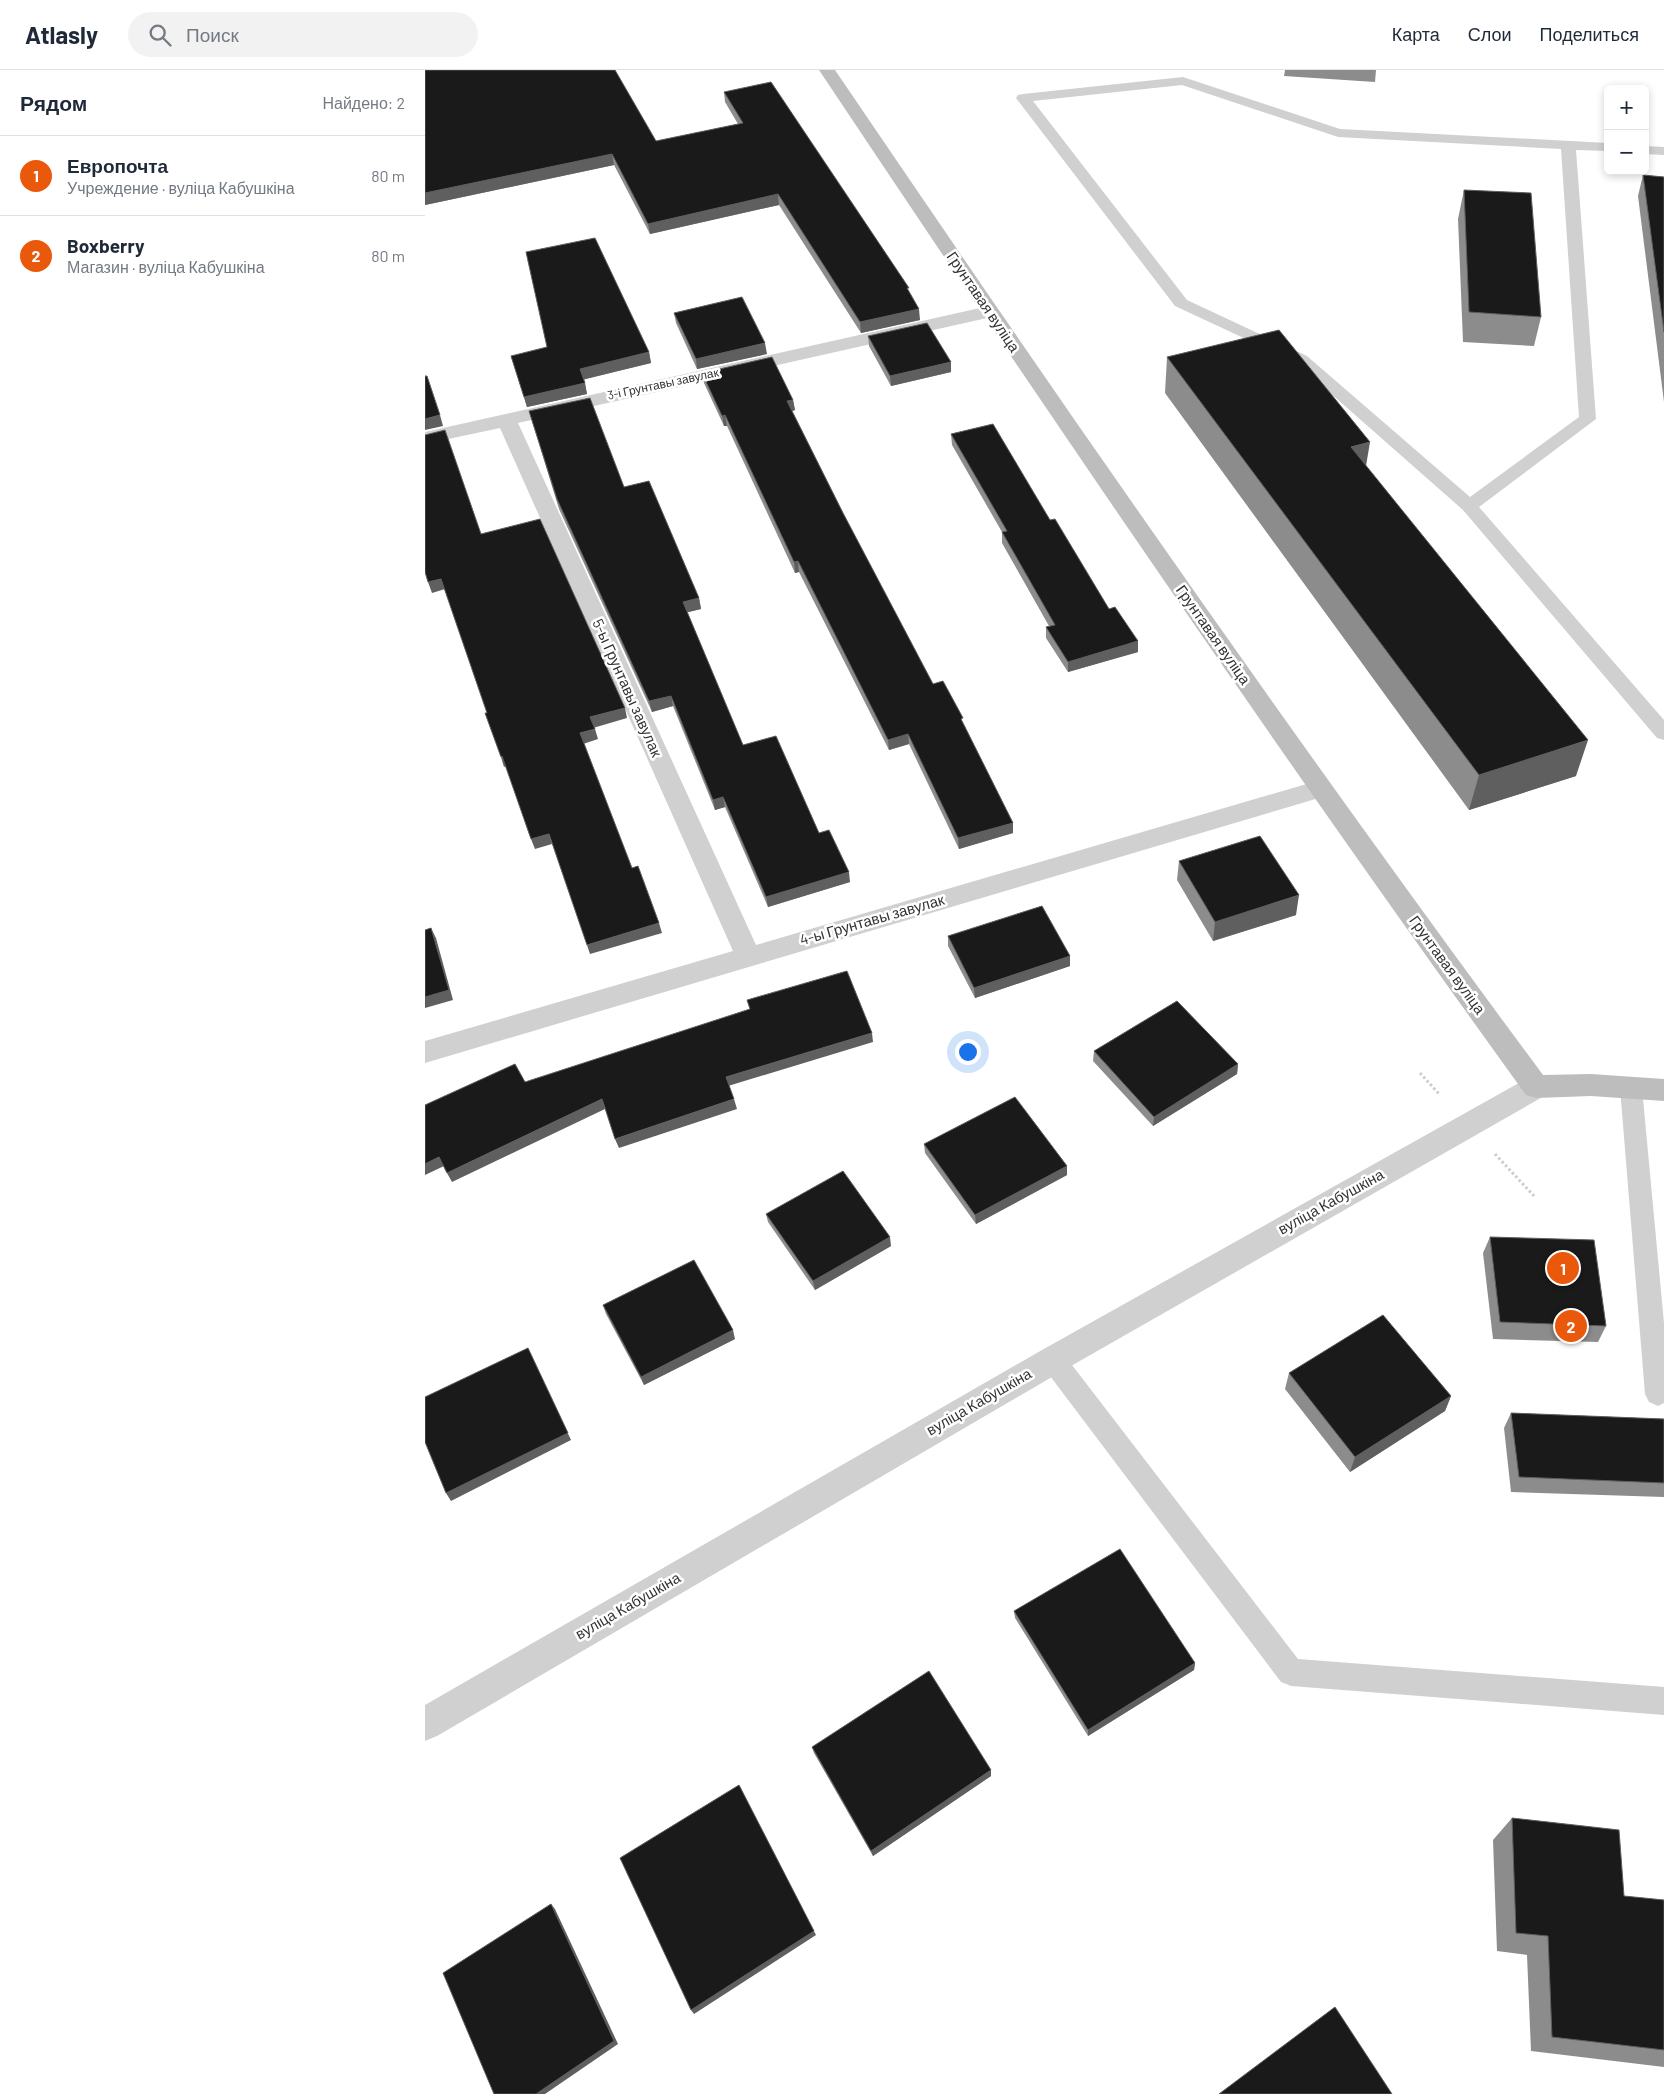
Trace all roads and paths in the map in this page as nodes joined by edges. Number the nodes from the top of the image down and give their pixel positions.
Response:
1 (827, 70) edge
2 (1568, 145) junction
3 (1604, 147) edge
4 (1649, 150) edge
5 (1664, 151) edge
6 (989, 312) junction
7 (506, 419) junction
8 (425, 438) edge
9 (1469, 506) junction
10 (1664, 733) edge
11 (1320, 789) junction
12 (748, 956) junction
13 (425, 1052) edge
14 (1535, 1087) junction
15 (1631, 1088) junction
16 (1664, 1090) edge
17 (1053, 1360) junction
18 (1658, 1394) dead end
19 (1664, 1701) edge
20 (425, 1724) edge

1 - 6 main road, Грунтавая вуліца
2 - 3 lane
2 - 9 lane
2 - 9 lane
4 - 5 lane
6 - 7 street, 3-і Грунтавы завулак
6 - 11 main road, Грунтавая вуліца
7 - 8 street, 3-і Грунтавы завулак
7 - 12 street, 5-ы Грунтавы завулак
9 - 10 lane
11 - 12 street, 4-ы Грунтавы завулак
11 - 14 main road, Грунтавая вуліца
12 - 13 street, 4-ы Грунтавы завулак
14 - 15 main road
14 - 17 street, вуліца Кабушкіна
15 - 16 main road
15 - 18 lane
17 - 19 lane
17 - 20 street, вуліца Кабушкіна

